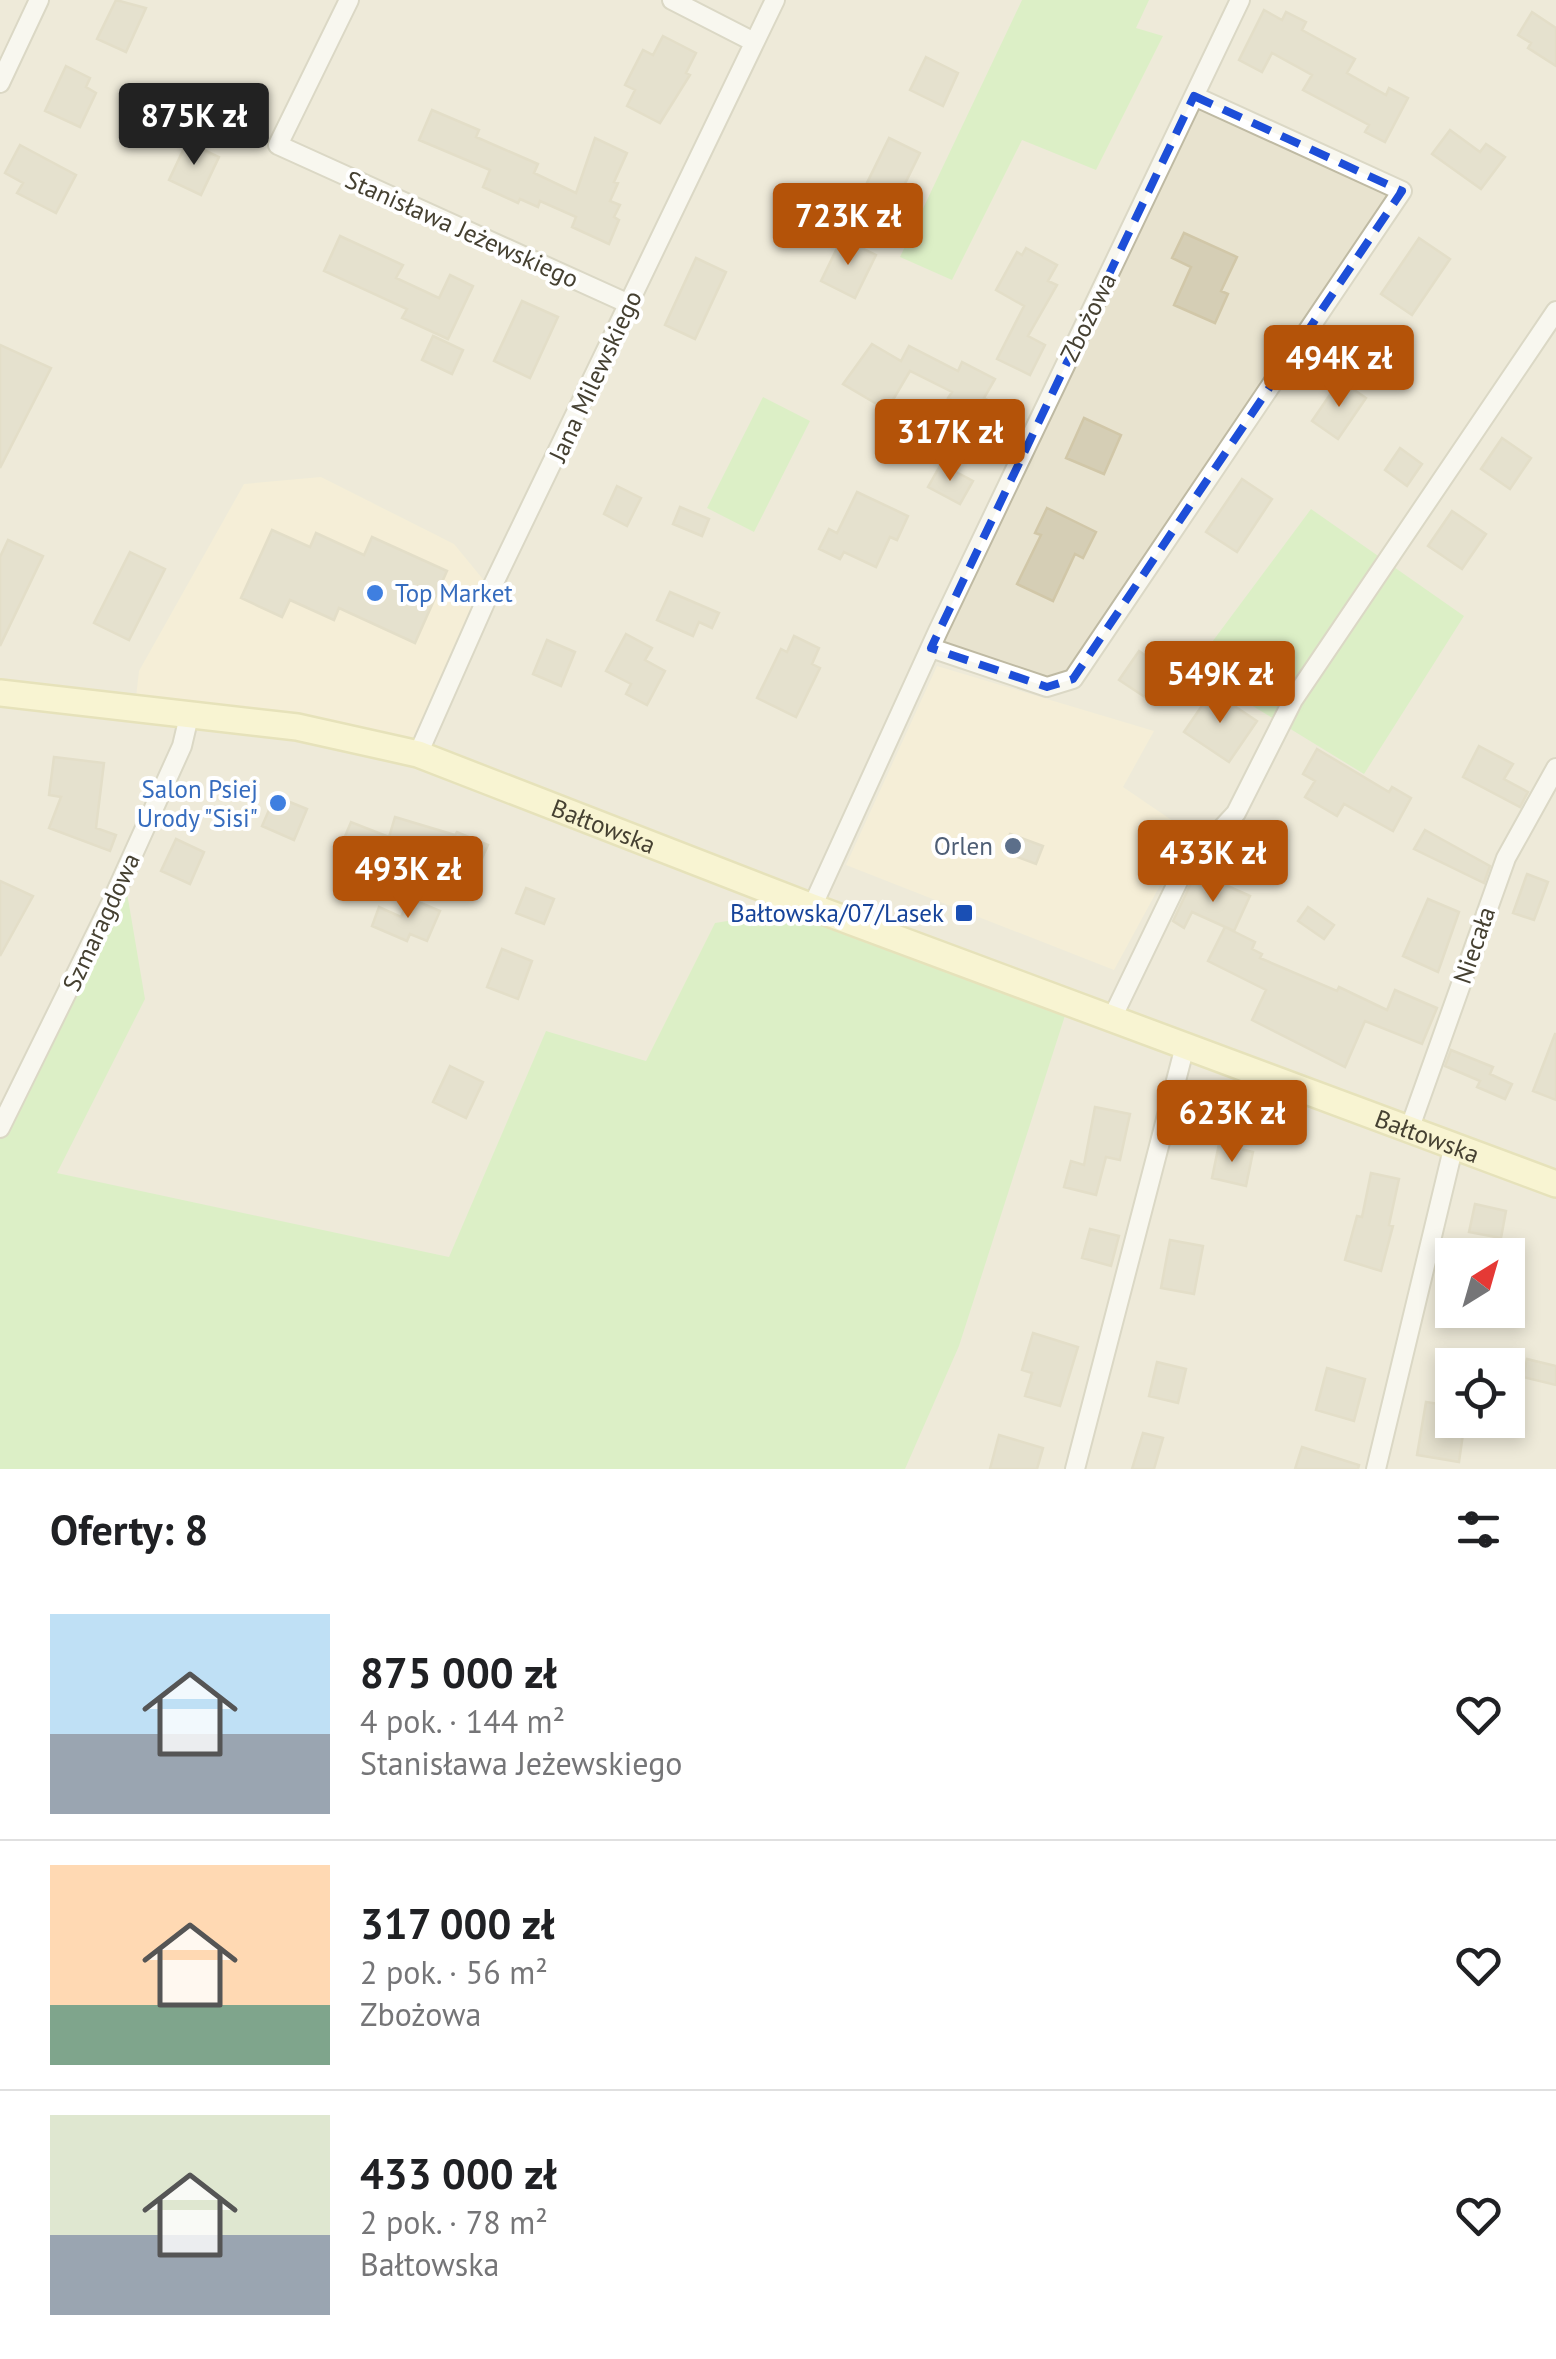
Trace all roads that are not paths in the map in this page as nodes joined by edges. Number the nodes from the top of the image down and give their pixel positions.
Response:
1 (40, 0) edge
2 (349, 0) edge
3 (672, 0) edge
4 (775, 0) edge
5 (1240, 0) edge
6 (754, 42) junction
7 (0, 84) edge
8 (1194, 96) junction
9 (629, 304) junction
10 (1556, 311) edge
11 (931, 648) junction
12 (0, 693) edge
13 (190, 712) junction
14 (418, 754) junction
15 (1556, 768) edge
16 (812, 907) junction
17 (1113, 1016) junction
18 (1185, 1046) junction
19 (0, 1128) edge
20 (1409, 1130) junction
21 (1453, 1149) junction
22 (1556, 1184) edge
23 (1075, 1469) edge
24 (1376, 1469) edge

1 - 7 street
2 - 9 street, Stanisława Jeżewskiego
3 - 6 street
4 - 6 street, Jana Milewskiego
5 - 8 street, Zbożowa
6 - 9 street, Jana Milewskiego
8 - 11 street, Zbożowa
8 - 11 street
9 - 14 street, Jana Milewskiego
10 - 17 street
11 - 16 street, Zbożowa
12 - 13 main road, Bałtowska
13 - 14 main road, Bałtowska
13 - 19 street, Szmaragdowa
14 - 16 main road, Bałtowska
15 - 20 street, Niecała
16 - 17 main road, Bałtowska
17 - 18 main road, Bałtowska
18 - 20 main road, Bałtowska
18 - 23 street
20 - 21 main road, Bałtowska
21 - 22 main road, Bałtowska
21 - 24 street

